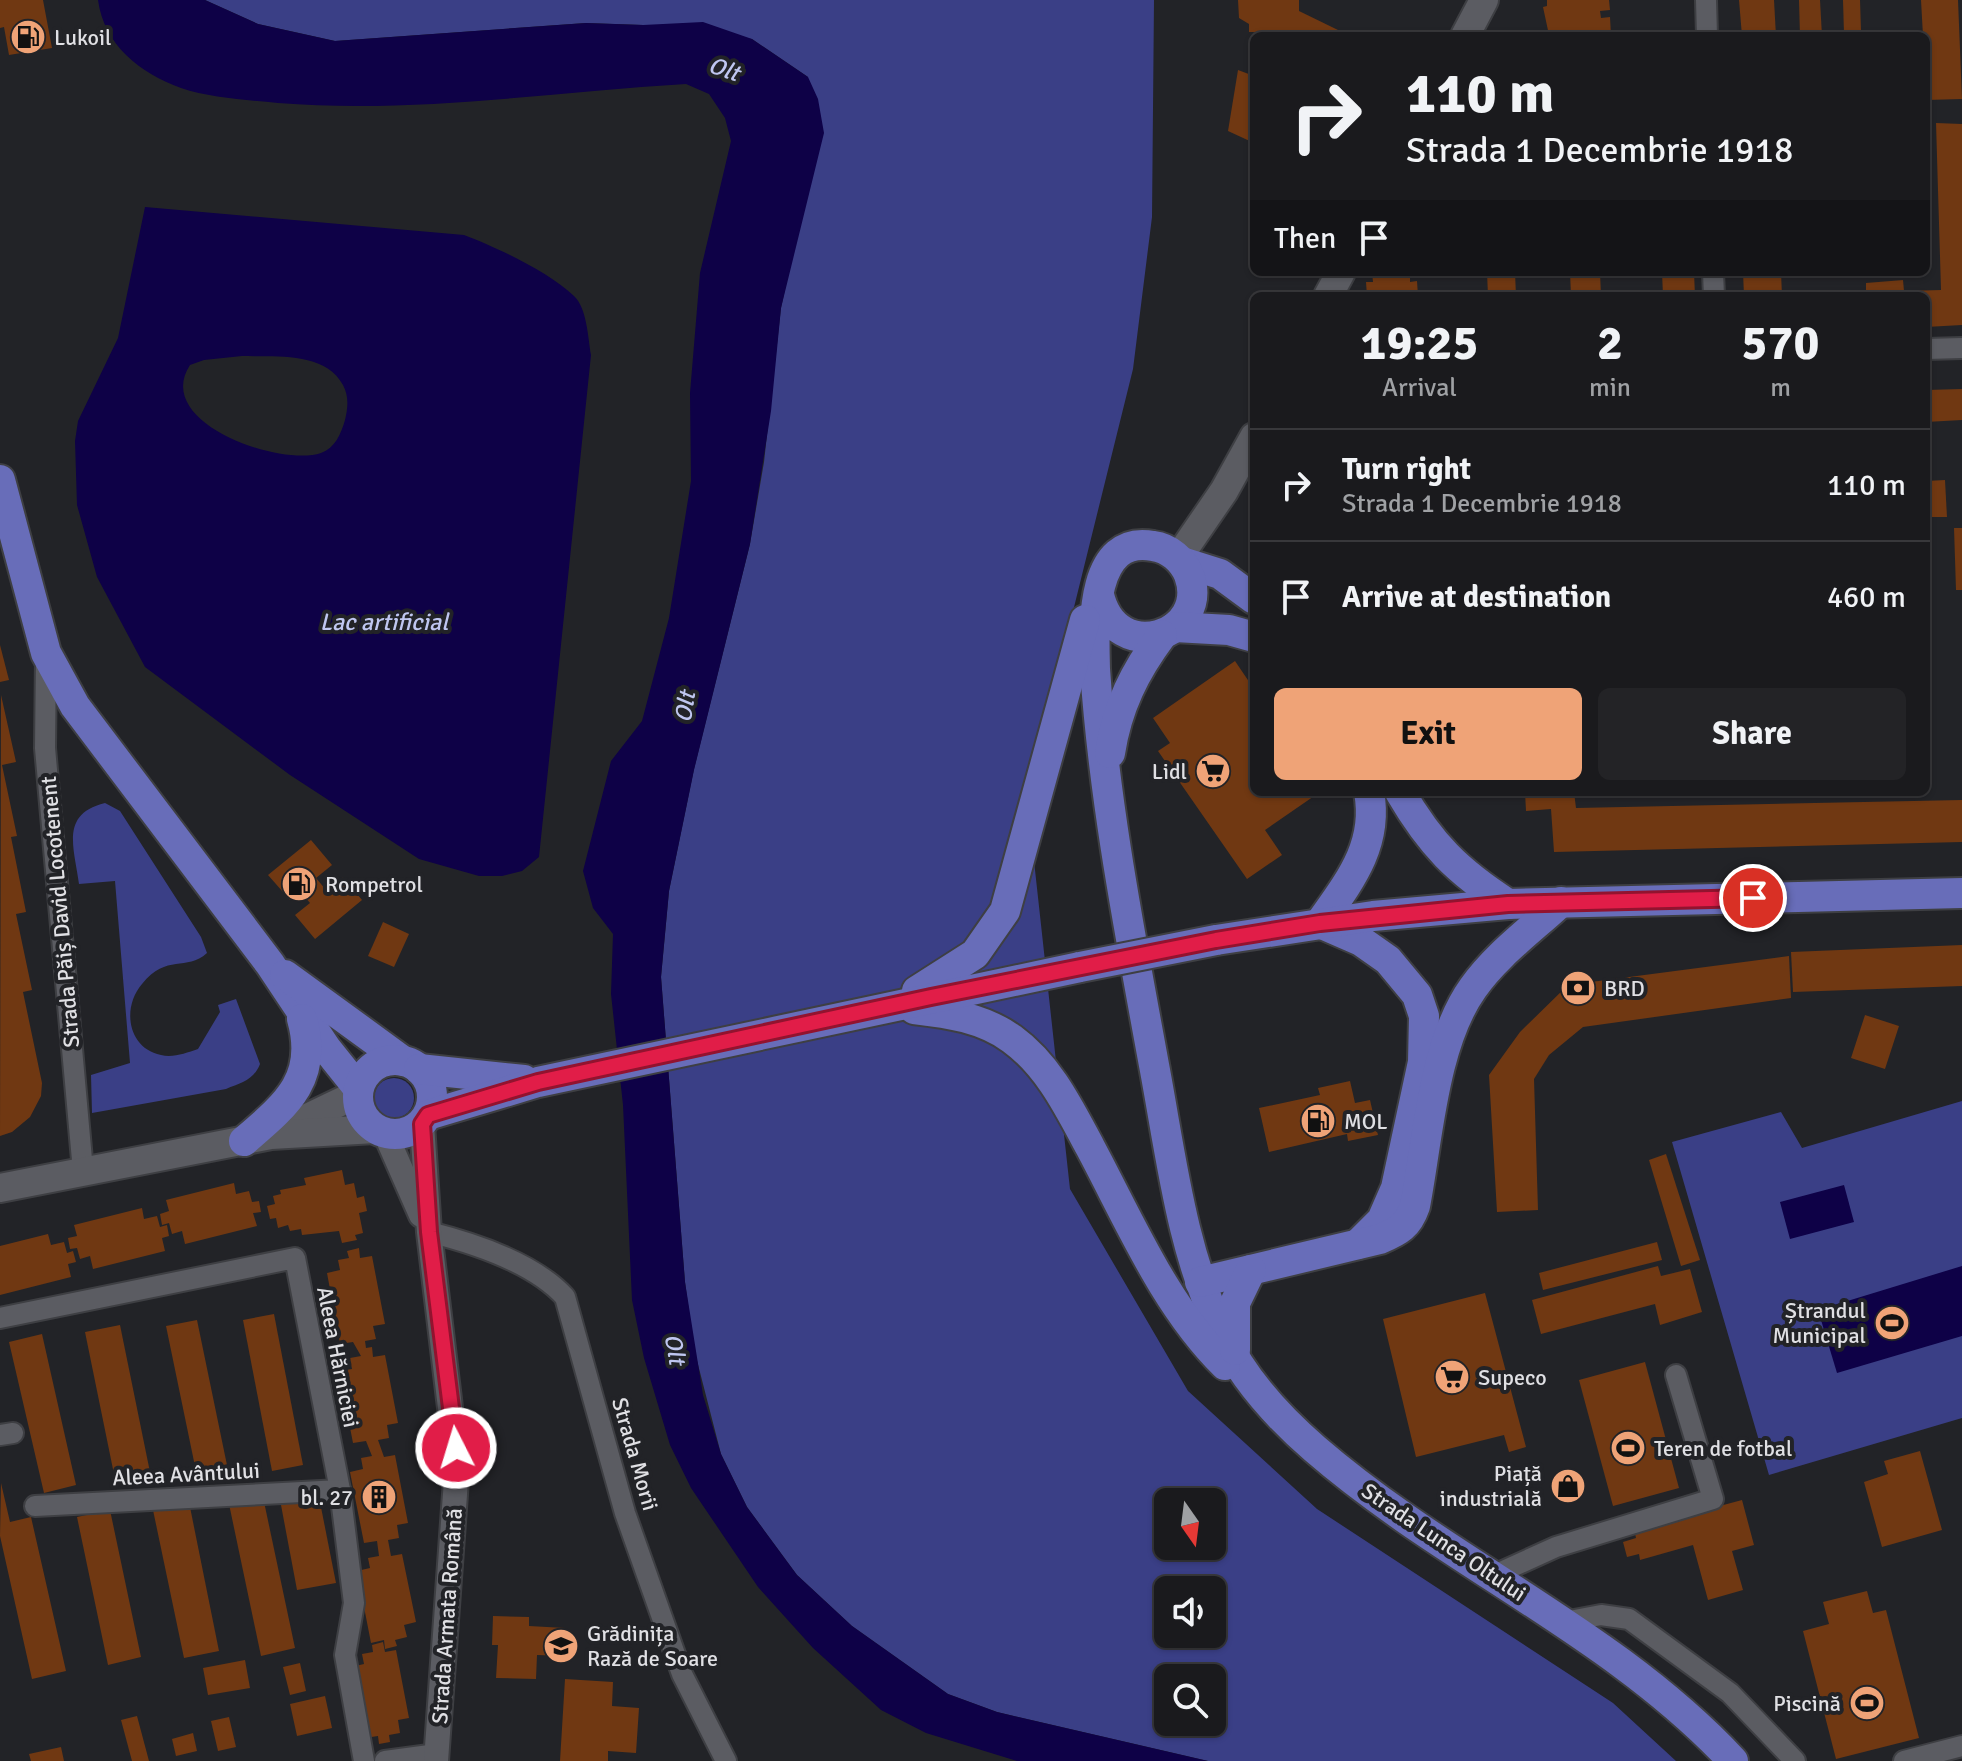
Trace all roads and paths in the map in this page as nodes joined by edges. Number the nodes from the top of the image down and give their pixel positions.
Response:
1 (1484, 0) edge
2 (1706, 0) edge
3 (1467, 32) edge
4 (1707, 32) edge
5 (1962, 348) edge
6 (1930, 349) edge
7 (1250, 444) edge
8 (0, 480) edge
9 (1180, 560) junction
10 (1099, 588) junction
11 (1250, 596) edge
12 (1168, 631) junction
13 (1250, 636) edge
14 (46, 653) junction
15 (1109, 782) junction
16 (1369, 796) edge
17 (1403, 796) edge
18 (1962, 893) edge
19 (1561, 902) junction
20 (1508, 904) junction
21 (1320, 923) junction
22 (270, 964) junction
23 (889, 1006) junction
24 (299, 1009) junction
25 (411, 1065) junction
26 (538, 1082) junction
27 (358, 1091) junction
28 (425, 1119) junction
29 (380, 1131) junction
30 (257, 1138) junction
31 (83, 1171) junction
32 (0, 1188) edge
33 (429, 1232) junction
34 (1357, 1245) junction
35 (1251, 1270) junction
36 (1200, 1282) junction
37 (0, 1318) edge
38 (1235, 1360) junction
39 (1676, 1375) dead end
40 (1268, 1404) junction
41 (340, 1490) junction
42 (35, 1506) dead end
43 (1490, 1577) junction
44 (1564, 1622) junction
45 (1948, 1753) edge
46 (437, 1757) edge
47 (364, 1761) edge
48 (385, 1761) edge
49 (726, 1761) edge
50 (1733, 1761) edge
51 (1795, 1761) edge
52 (1904, 1761) edge

1 - 3 main road
2 - 4 street
5 - 6 street
7 - 9 main road
8 - 14 main road, Strada Păiș David Locotenent
9 - 10 main road
9 - 11 main road
9 - 12 main road
10 - 12 main road
10 - 15 main road
10 - 23 main road
12 - 13 main road
12 - 15 main road
14 - 22 main road, Strada Păiș David Locotenent
14 - 31 street, Strada Păiș David Locotenent
15 - 36 main road, Strada Lunca Oltului
16 - 21 main road
17 - 20 main road
18 - 19 main road
19 - 20 main road
19 - 34 main road
20 - 21 main road
21 - 23 main road, bridge
21 - 34 main road
22 - 24 main road, Strada Păiș David Locotenent
22 - 25 main road, Strada Păiș David Locotenent
23 - 26 main road
23 - 40 main road
24 - 27 main road, Strada Păiș David Locotenent
24 - 30 main road
25 - 26 main road
25 - 27 main road
25 - 28 main road
26 - 28 main road
27 - 29 main road
27 - 30 main road
28 - 29 main road
28 - 33 street, Strada Armata Română
29 - 30 main road
29 - 33 street, Strada Armata Română
30 - 31 main road
31 - 32 main road
33 - 46 street, Strada Armata Română
33 - 49 street, Strada Morii
34 - 35 main road
35 - 36 main road
35 - 38 main road
36 - 38 main road, Strada Lunca Oltului
37 - 41 street, Aleea Hărniciei
38 - 40 main road, Strada Lunca Oltului
39 - 43 street
40 - 43 main road, Strada Lunca Oltului
41 - 42 street, Aleea Avântului
41 - 47 street, Aleea Hărniciei
43 - 44 main road, Strada Lunca Oltului
44 - 50 main road, Strada Lunca Oltului
44 - 51 street
45 - 52 street
46 - 48 street

